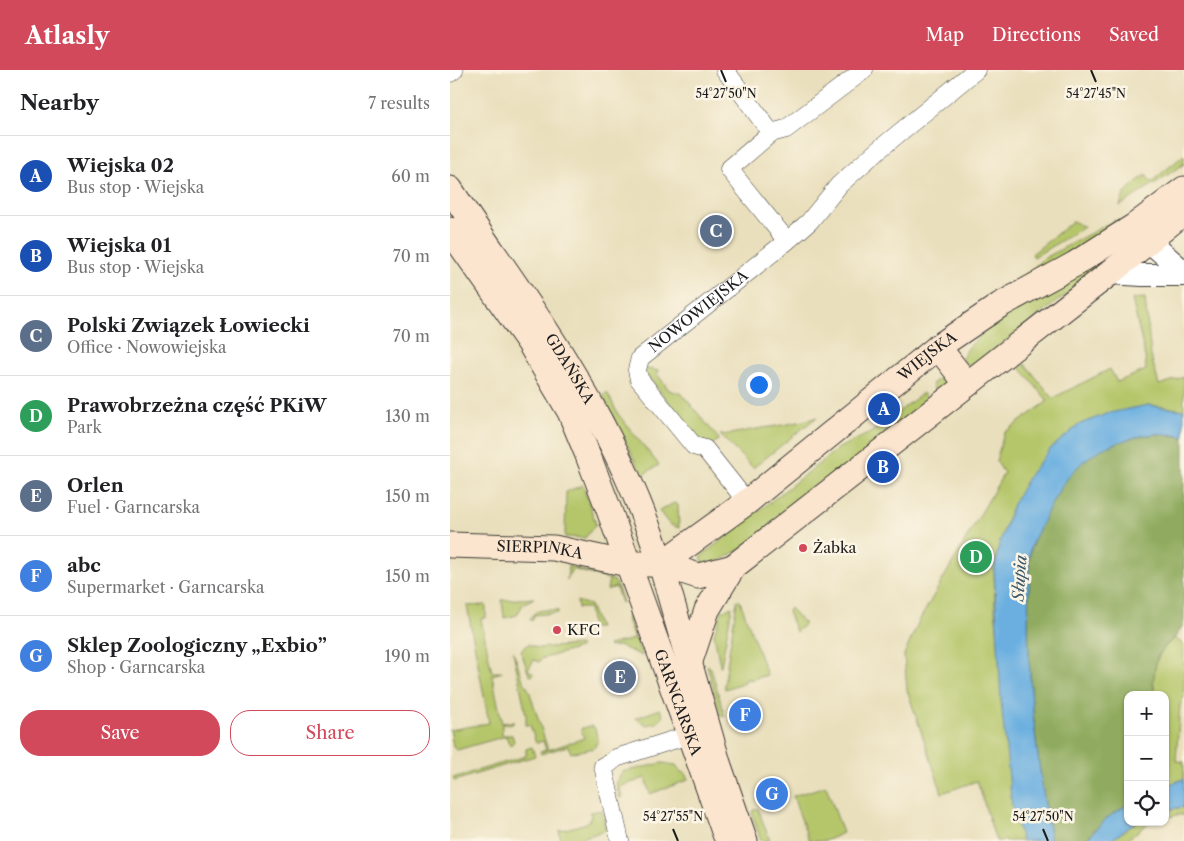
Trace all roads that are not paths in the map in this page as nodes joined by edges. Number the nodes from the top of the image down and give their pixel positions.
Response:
1 (454, 70) edge
2 (725, 70) edge
3 (864, 70) edge
4 (976, 70) edge
5 (450, 73) edge
6 (772, 133) junction
7 (450, 189) edge
8 (1184, 189) edge
9 (1184, 212) edge
10 (450, 230) edge
11 (1141, 234) junction
12 (787, 241) junction
13 (1110, 273) junction
14 (1184, 273) edge
15 (938, 346) junction
16 (967, 384) junction
17 (747, 502) junction
18 (450, 545) edge
19 (628, 564) junction
20 (661, 564) junction
21 (733, 567) junction
22 (690, 661) junction
23 (689, 735) junction
24 (620, 841) edge
25 (727, 841) edge
26 (745, 841) edge

1 - 5 street
2 - 6 street
3 - 6 street
4 - 12 street, NOWOWIEJSKA
6 - 12 street
7 - 20 main road, GDAŃSKA
8 - 11 main road, WIEJSKA
9 - 11 main road, WIEJSKA
10 - 19 main road, GDAŃSKA
11 - 13 main road, WIEJSKA
11 - 14 street
11 - 15 main road, WIEJSKA
12 - 17 street, NOWOWIEJSKA
13 - 14 street
13 - 16 main road, WIEJSKA
15 - 16 main road
15 - 17 main road, WIEJSKA
16 - 21 main road, WIEJSKA
17 - 20 main road, WIEJSKA
18 - 19 main road, SIERPINKA
19 - 20 main road, WIEJSKA
19 - 23 main road, GARNCARSKA
20 - 21 main road, WIEJSKA
20 - 22 main road, GARNCARSKA
21 - 22 main road, WIEJSKA
22 - 26 main road, GARNCARSKA
23 - 24 street
23 - 25 main road, GARNCARSKA

